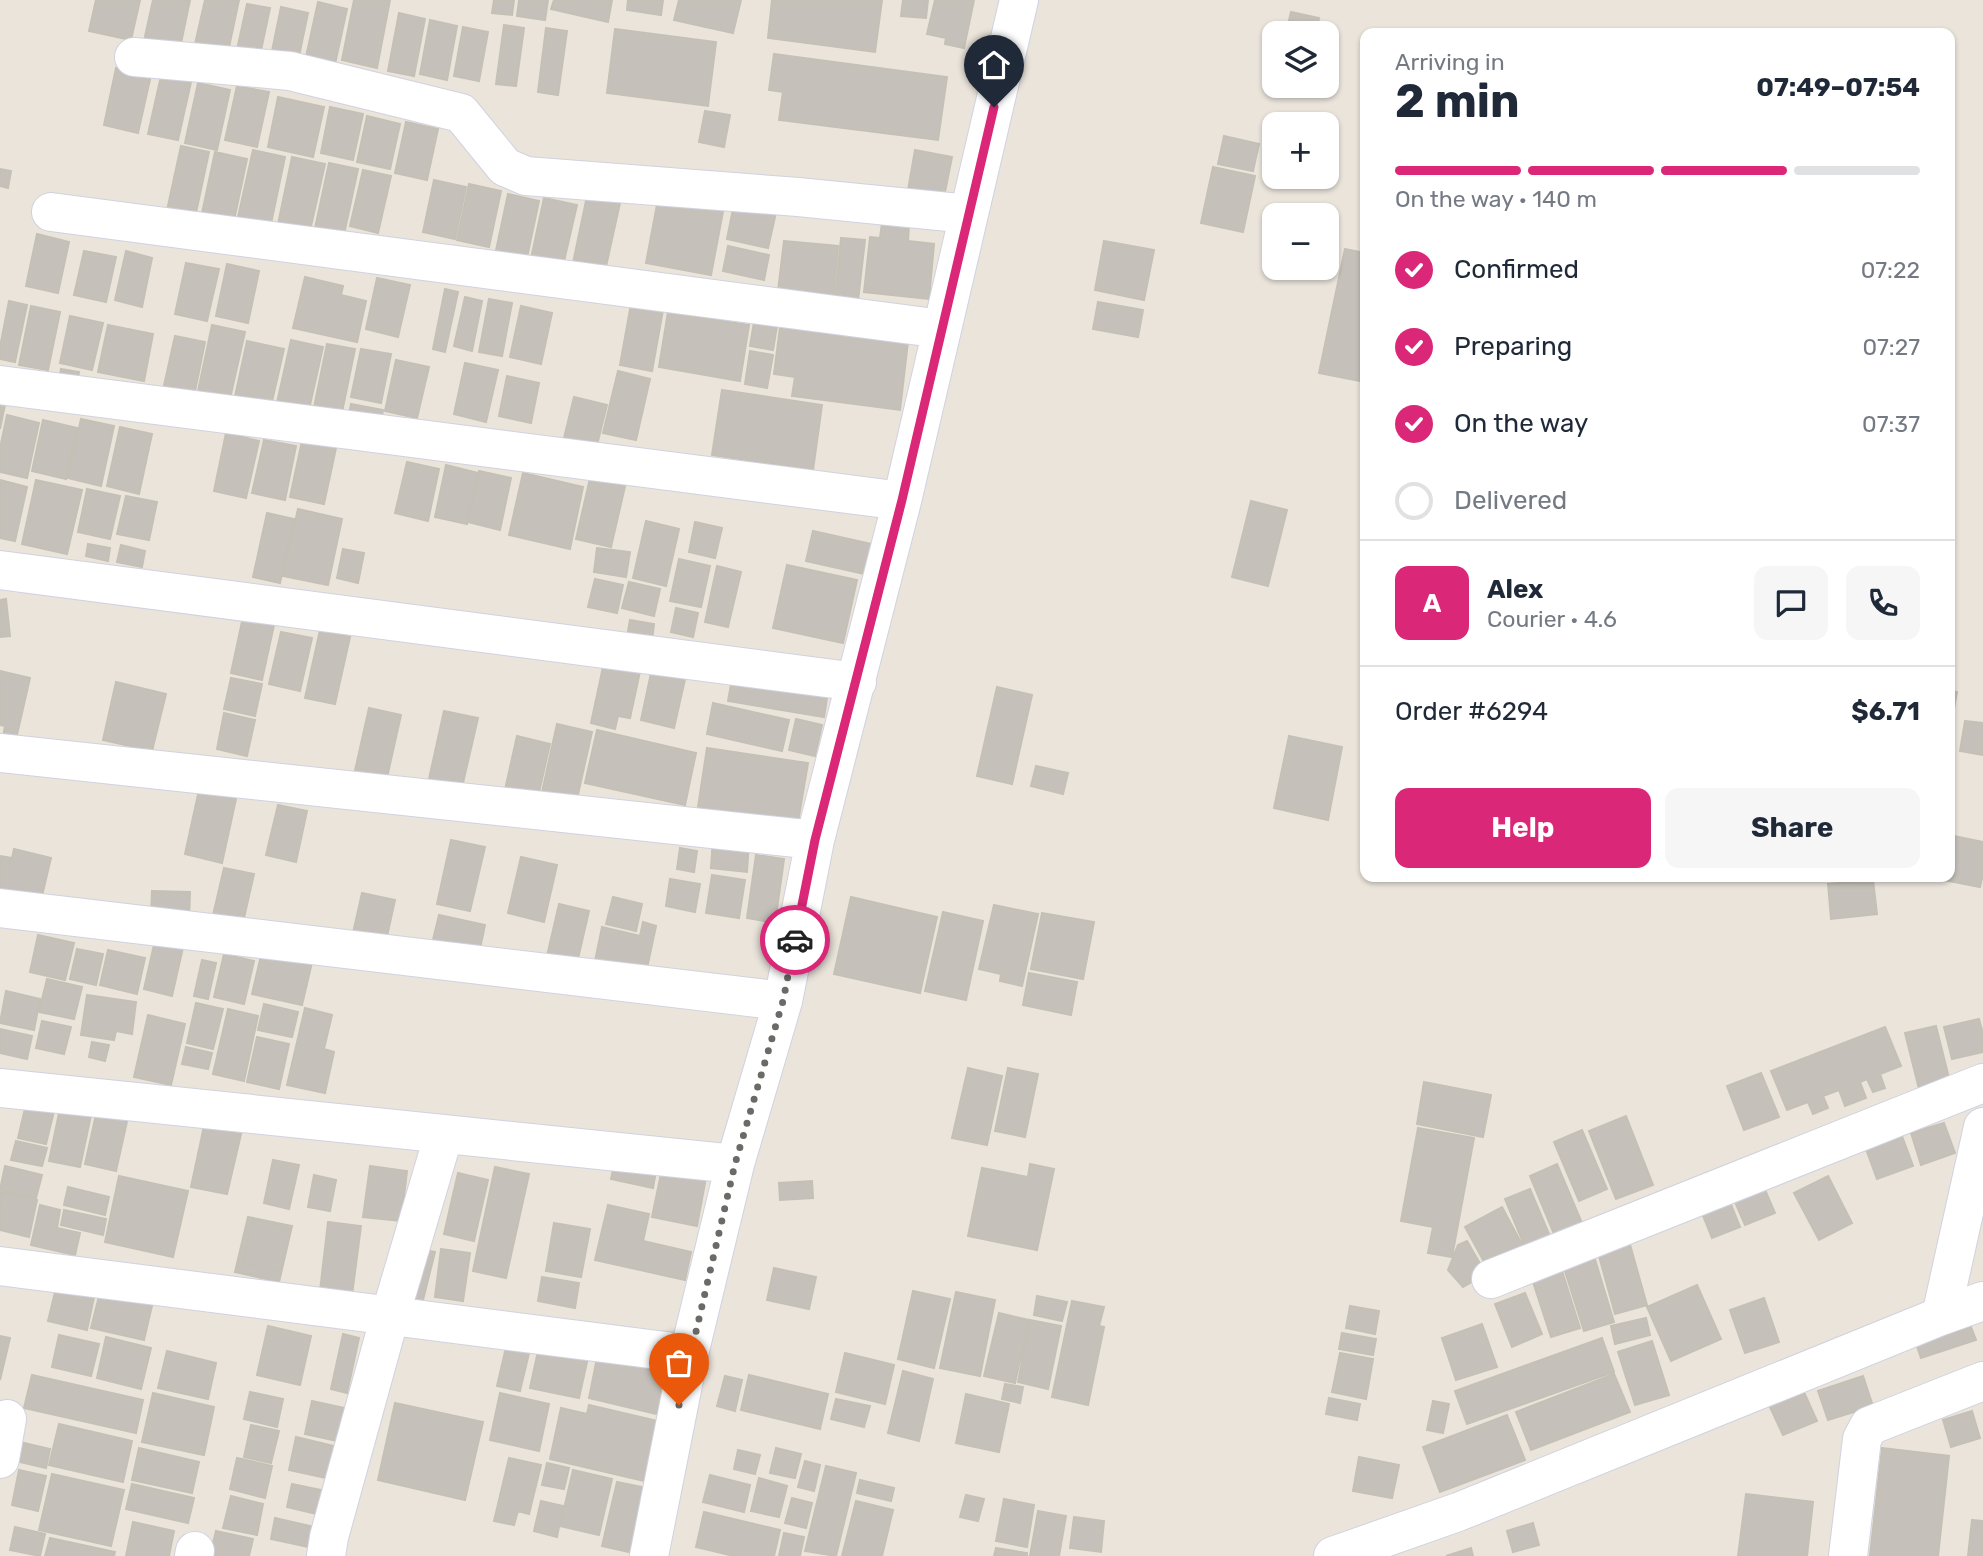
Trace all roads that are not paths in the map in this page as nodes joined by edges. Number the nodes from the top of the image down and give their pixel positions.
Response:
1 (1019, 0) edge
2 (134, 57) dead end
3 (51, 212) dead end
4 (969, 214) junction
5 (942, 329) junction
6 (0, 384) edge
7 (902, 500) junction
8 (0, 570) edge
9 (857, 682) junction
10 (0, 753) edge
11 (815, 840) junction
12 (0, 908) edge
13 (783, 1001) junction
14 (1983, 1083) edge
15 (0, 1088) edge
16 (1983, 1127) edge
17 (443, 1134) junction
18 (735, 1164) junction
19 (0, 1266) edge
20 (1491, 1279) dead end
21 (1983, 1301) edge
22 (390, 1316) junction
23 (1941, 1316) junction
24 (689, 1354) junction
25 (1983, 1381) edge
26 (7, 1419) dead end
27 (0, 1459) edge
28 (326, 1556) edge
29 (649, 1556) edge
30 (1332, 1556) edge
31 (1847, 1556) edge

1 - 4 street
2 - 4 street
3 - 5 street
4 - 5 street
5 - 7 street
6 - 7 street
7 - 9 street
8 - 9 street
9 - 11 street
10 - 11 street
11 - 13 street
12 - 13 street
13 - 18 street
14 - 20 street
15 - 17 street
16 - 23 street
17 - 18 street
17 - 22 street
18 - 24 street
19 - 22 street
21 - 23 street
22 - 24 street
22 - 28 street
23 - 30 street
24 - 29 street
25 - 31 street
26 - 27 street

